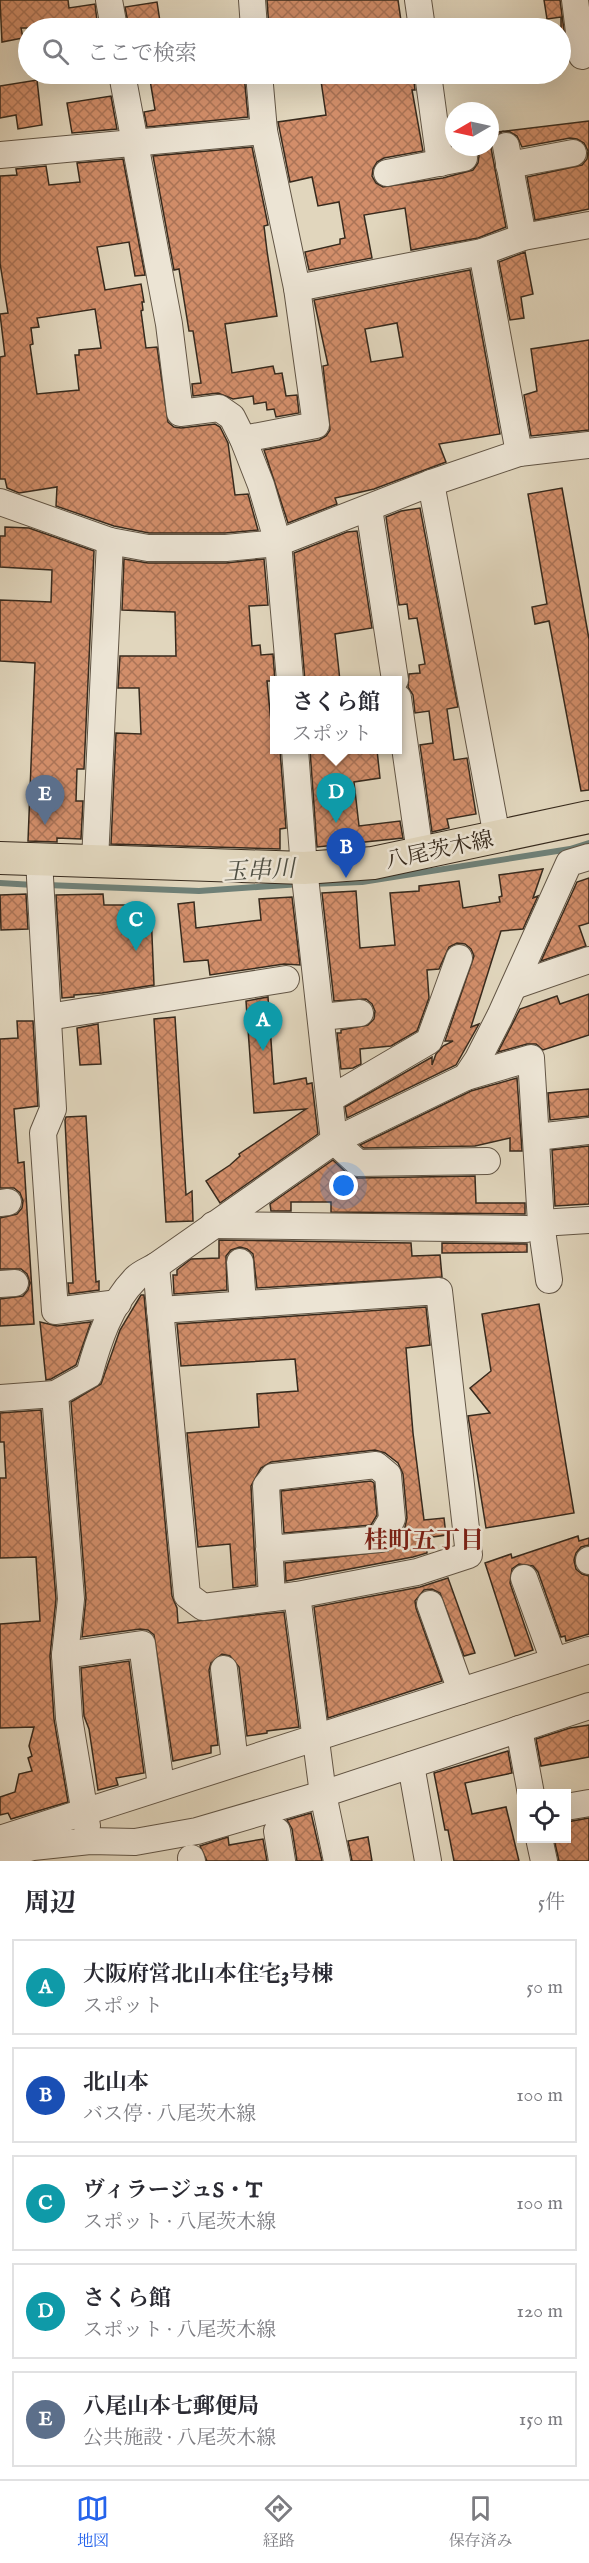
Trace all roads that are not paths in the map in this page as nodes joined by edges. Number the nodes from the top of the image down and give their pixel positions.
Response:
1 (110, 0) edge
2 (252, 0) edge
3 (418, 0) edge
4 (575, 0) edge
5 (113, 18) edge
6 (253, 18) edge
7 (421, 18) edge
8 (582, 56) dead end
9 (124, 84) edge
10 (260, 84) edge
11 (431, 84) edge
12 (264, 131) junction
13 (134, 143) junction
14 (573, 153) dead end
15 (0, 155) edge
16 (387, 173) dead end
17 (589, 225) edge
18 (523, 237) junction
19 (482, 252) junction
20 (297, 288) junction
21 (243, 439) junction
22 (589, 445) edge
23 (519, 453) junction
24 (431, 483) junction
25 (0, 502) edge
26 (369, 508) junction
27 (110, 541) junction
28 (278, 543) junction
29 (290, 676) edge
30 (394, 676) edge
31 (402, 726) edge
32 (295, 754) edge
33 (589, 817) edge
34 (497, 837) junction
35 (420, 853) junction
36 (589, 857) edge
37 (0, 858) edge
38 (95, 861) junction
39 (40, 877) junction
40 (305, 879) junction
41 (459, 958) dead end
42 (589, 960) edge
43 (286, 979) dead end
44 (514, 986) junction
45 (360, 1013) dead end
46 (48, 1017) junction
47 (321, 1017) junction
48 (466, 1077) junction
49 (330, 1099) junction
50 (589, 1131) edge
51 (537, 1137) junction
52 (334, 1141) junction
53 (487, 1161) dead end
54 (589, 1220) edge
55 (213, 1225) junction
56 (534, 1226) junction
57 (240, 1262) dead end
58 (156, 1266) junction
59 (549, 1280) dead end
60 (118, 1303) junction
61 (243, 1304) junction
62 (160, 1310) junction
63 (55, 1394) junction
64 (0, 1398) edge
65 (269, 1549) junction
66 (524, 1578) dead end
67 (284, 1597) junction
68 (430, 1604) dead end
69 (589, 1650) edge
70 (65, 1655) junction
71 (554, 1662) junction
72 (224, 1669) dead end
73 (461, 1691) junction
74 (589, 1706) edge
75 (519, 1729) junction
76 (316, 1738) junction
77 (235, 1763) junction
78 (411, 1766) junction
79 (161, 1786) junction
80 (530, 1789) edge
81 (323, 1794) junction
82 (589, 1803) edge
83 (571, 1807) edge
84 (84, 1811) junction
85 (277, 1831) dead end
86 (0, 1839) edge
87 (90, 1841) junction
88 (540, 1843) edge
89 (0, 1856) edge
90 (282, 1861) edge
91 (337, 1861) edge
92 (428, 1861) edge
93 (544, 1861) edge

1 - 5 street
2 - 6 street
3 - 7 street
4 - 8 street
9 - 13 street
10 - 12 street
11 - 16 street
12 - 13 street
12 - 20 street
13 - 15 street
13 - 21 street
14 - 18 street
17 - 18 street
18 - 19 street
19 - 20 street
19 - 23 street
20 - 21 street
21 - 28 street
22 - 23 street
23 - 24 street
24 - 26 street
24 - 34 street
25 - 27 street
26 - 28 street
26 - 30 street
27 - 28 street
27 - 38 street
28 - 29 street
31 - 35 street
32 - 40 street
33 - 34 main road, 八尾茨木線
34 - 35 main road, 八尾茨木線
35 - 40 main road, 八尾茨木線
36 - 44 street
37 - 39 main road, 八尾茨木線
38 - 39 main road, 八尾茨木線
38 - 40 main road, 八尾茨木線
39 - 46 street
40 - 47 street
41 - 49 street
42 - 44 street
43 - 46 street
44 - 48 street
45 - 47 street
46 - 60 street
47 - 49 street
48 - 51 street
48 - 52 street
49 - 52 street
50 - 51 street
51 - 56 street
52 - 53 street
52 - 55 street
54 - 56 street
55 - 56 street
55 - 58 street
56 - 59 street
57 - 61 street
58 - 60 street
58 - 62 street
60 - 63 street
61 - 62 street
61 - 67 street
62 - 67 street
63 - 64 street
63 - 70 street
65 - 65 street
65 - 67 street
66 - 71 street
67 - 76 street
68 - 73 street
69 - 71 street
70 - 79 street
70 - 84 street
71 - 73 street
72 - 77 street
73 - 76 street
74 - 75 street
75 - 78 street
75 - 80 street
76 - 77 street
76 - 81 street
77 - 79 street
78 - 81 street
78 - 92 street
79 - 84 street
81 - 87 street
81 - 91 street
82 - 83 street
84 - 86 street
84 - 87 street
85 - 90 street
87 - 89 street
88 - 93 street

